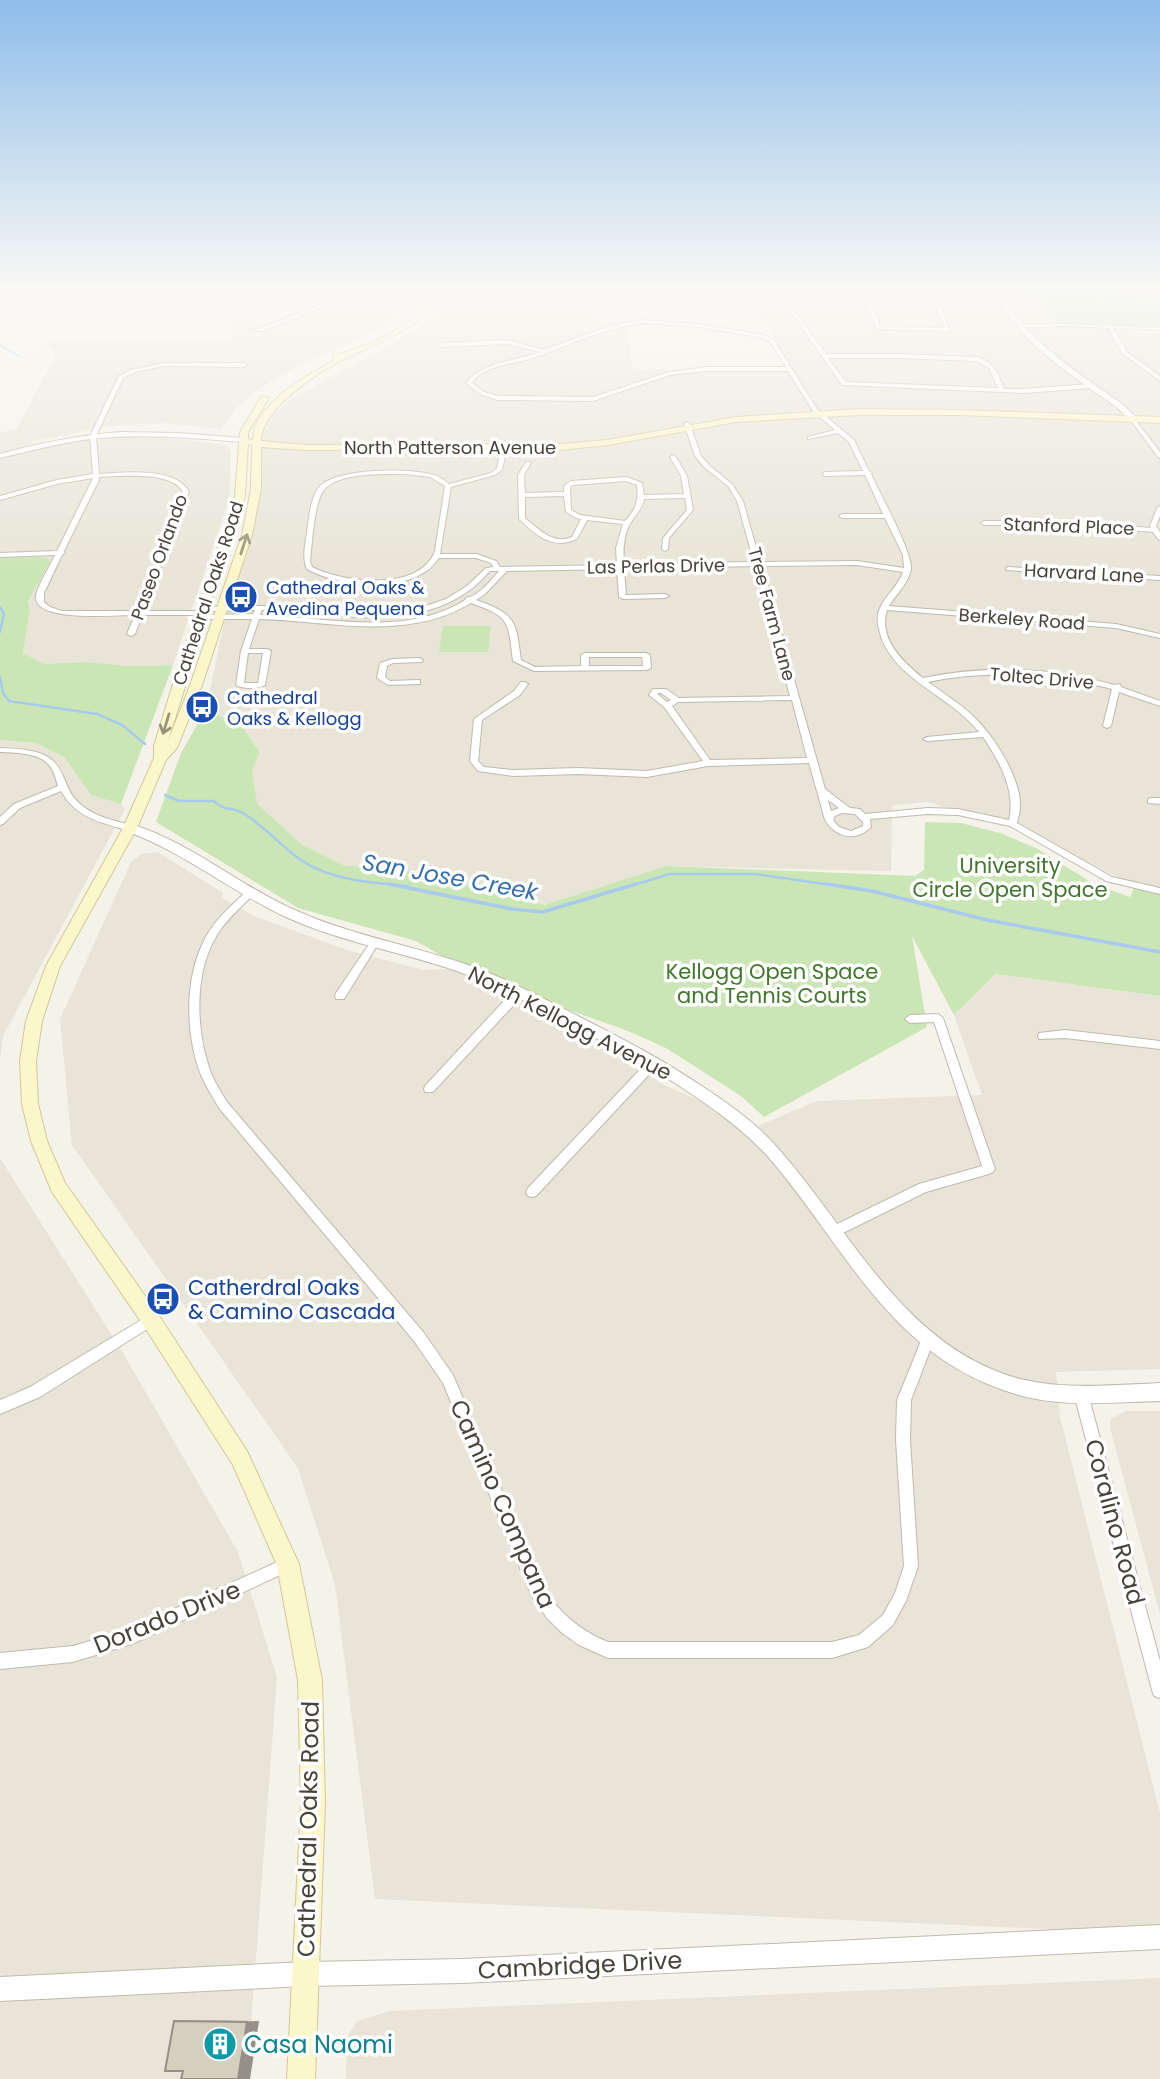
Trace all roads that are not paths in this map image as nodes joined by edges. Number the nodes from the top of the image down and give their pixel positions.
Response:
1 (117, 386) edge
2 (281, 386) edge
3 (296, 386) edge
4 (471, 386) edge
5 (630, 386) edge
6 (800, 386) edge
7 (897, 386) edge
8 (1000, 386) edge
9 (1091, 386) joint
10 (1002, 390) junction
11 (816, 411) junction
12 (1132, 417) junction
13 (1160, 418) edge
14 (688, 426) junction
15 (838, 431) junction
16 (93, 436) junction
17 (810, 438) dead end
18 (242, 440) junction
19 (256, 441) junction
20 (505, 446) junction
21 (0, 456) edge
22 (1160, 456) edge
23 (673, 457) dead end
24 (528, 463) dead end
25 (869, 473) junction
26 (96, 474) junction
27 (825, 474) dead end
28 (448, 486) junction
29 (566, 494) junction
30 (521, 495) junction
31 (688, 496) junction
32 (643, 497) junction
33 (0, 498) edge
34 (1160, 508) edge
35 (842, 516) dead end
36 (889, 516) junction
37 (585, 518) junction
38 (627, 523) junction
39 (984, 523) dead end
40 (1155, 530) junction
41 (1160, 538) edge
42 (665, 549) dead end
43 (62, 553) junction
44 (0, 555) edge
45 (436, 556) junction
46 (758, 564) junction
47 (620, 567) junction
48 (501, 569) junction
49 (1008, 569) dead end
50 (907, 571) junction
51 (1160, 578) edge
52 (459, 596) junction
53 (665, 596) dead end
54 (472, 601) junction
55 (883, 608) junction
56 (203, 613) junction
57 (220, 613) junction
58 (258, 613) junction
59 (138, 615) junction
60 (131, 634) dead end
61 (1160, 636) edge
62 (245, 652) junction
63 (419, 660) dead end
64 (584, 668) junction
65 (921, 681) junction
66 (416, 682) dead end
67 (524, 684) dead end
68 (1117, 687) junction
69 (795, 698) junction
70 (677, 700) junction
71 (1160, 704) edge
72 (667, 705) junction
73 (1107, 726) dead end
74 (985, 734) junction
75 (927, 739) dead end
76 (0, 750) edge
77 (160, 758) junction
78 (813, 760) junction
79 (708, 762) junction
80 (61, 788) junction
81 (820, 789) junction
82 (846, 809) junction
83 (865, 817) junction
84 (829, 820) junction
85 (0, 822) edge
86 (1013, 824) junction
87 (130, 828) junction
88 (1160, 891) edge
89 (250, 893) junction
90 (375, 942) junction
91 (519, 992) junction
92 (340, 996) dead end
93 (910, 1019) dead end
94 (1043, 1036) dead end
95 (1160, 1045) edge
96 (654, 1062) junction
97 (429, 1089) dead end
98 (532, 1192) dead end
99 (835, 1231) junction
100 (151, 1320) junction
101 (928, 1340) junction
102 (1160, 1392) edge
103 (1081, 1394) junction
104 (0, 1408) edge
105 (288, 1564) junction
106 (0, 1661) edge
107 (1160, 1690) edge
108 (1160, 1937) edge
109 (306, 1974) junction
110 (0, 1989) edge
111 (301, 2079) edge

1 - 16 street
2 - 18 main road, Cathedral Oaks Road
3 - 19 main road, Cathedral Oaks Road
4 - 5 street
6 - 11 street
7 - 10 street
8 - 10 street
9 - 10 street
9 - 12 street
11 - 12 main road, North Patterson Avenue
11 - 14 main road, North Patterson Avenue
11 - 15 street
12 - 13 main road, North Patterson Avenue
12 - 22 street
14 - 20 main road, North Patterson Avenue
14 - 46 street, Tree Farm Lane
15 - 17 street
15 - 25 street
16 - 18 street, North Patterson Avenue
16 - 21 street, North Patterson Avenue
16 - 26 street
18 - 19 main road, North Patterson Avenue
18 - 56 main road, Cathedral Oaks Road
19 - 20 main road, North Patterson Avenue
57 -> 19 main road, Cathedral Oaks Road
20 - 28 street
23 - 31 street
24 - 30 street
25 - 27 street
25 - 36 street
26 - 33 street
26 - 43 street
26 - 59 street, Paseo Orlando
28 - 45 street
28 - 45 street
29 - 30 street
29 - 32 street
29 - 37 street
30 - 37 street
31 - 32 street
31 - 42 street
32 - 38 street
34 - 40 street
35 - 36 street
36 - 50 street
37 - 38 street
38 - 47 street
39 - 40 street, Stanford Place
40 - 41 street
43 - 44 street
43 - 59 street
45 - 48 street
46 - 47 street, Las Perlas Drive
46 - 50 street, Las Perlas Drive
46 - 69 street, Tree Farm Lane
47 - 48 street, Las Perlas Drive
47 - 53 street
48 - 52 street, Las Perlas Drive
48 - 54 street
49 - 51 street, Harvard Lane
50 - 55 street
52 - 54 street
52 - 58 street
54 - 58 street
54 - 64 street
55 - 61 street, Berkeley Road
55 - 65 street
56 - 57 street
56 - 59 street
56 -> 77 main road, Cathedral Oaks Road
57 - 58 street
57 - 77 main road, Cathedral Oaks Road
58 - 62 street
59 - 60 street, Paseo Orlando
62 - 62 street
63 - 66 street
64 - 64 street
65 - 68 street, Toltec Drive
65 - 74 street
67 - 79 street
68 - 71 street, Toltec Drive
68 - 73 street
69 - 70 street
69 - 78 street, Tree Farm Lane
70 - 72 street
70 - 72 street
72 - 79 street
74 - 75 street
74 - 86 street
76 - 80 street, North Kellogg Avenue
77 - 87 main road, Cathedral Oaks Road
78 - 79 street
78 - 81 street, Tree Farm Lane
80 - 85 street
80 - 87 street, North Kellogg Avenue
81 - 82 street
81 - 84 street, Tree Farm Lane
82 - 83 street
82 - 84 street
83 - 84 street
83 - 86 street
86 - 88 street
87 - 89 street, North Kellogg Avenue
87 - 100 main road, Cathedral Oaks Road
89 - 90 street, North Kellogg Avenue
89 - 101 street, Camino Compana
90 - 91 street, North Kellogg Avenue
90 - 92 street
91 - 96 street, North Kellogg Avenue
91 - 97 street
93 - 99 street
94 - 95 street
96 - 98 street
96 - 99 street, North Kellogg Avenue
99 - 101 street, North Kellogg Avenue
100 - 104 street
100 - 105 main road, Cathedral Oaks Road
101 - 103 street, North Kellogg Avenue
102 - 103 street, North Kellogg Avenue
103 - 107 street, Coralino Road
105 - 106 street, Dorado Drive
105 - 109 main road, Cathedral Oaks Road
108 - 109 street, Cambridge Drive
109 - 110 street, Cambridge Drive
109 - 111 main road, Cathedral Oaks Road

